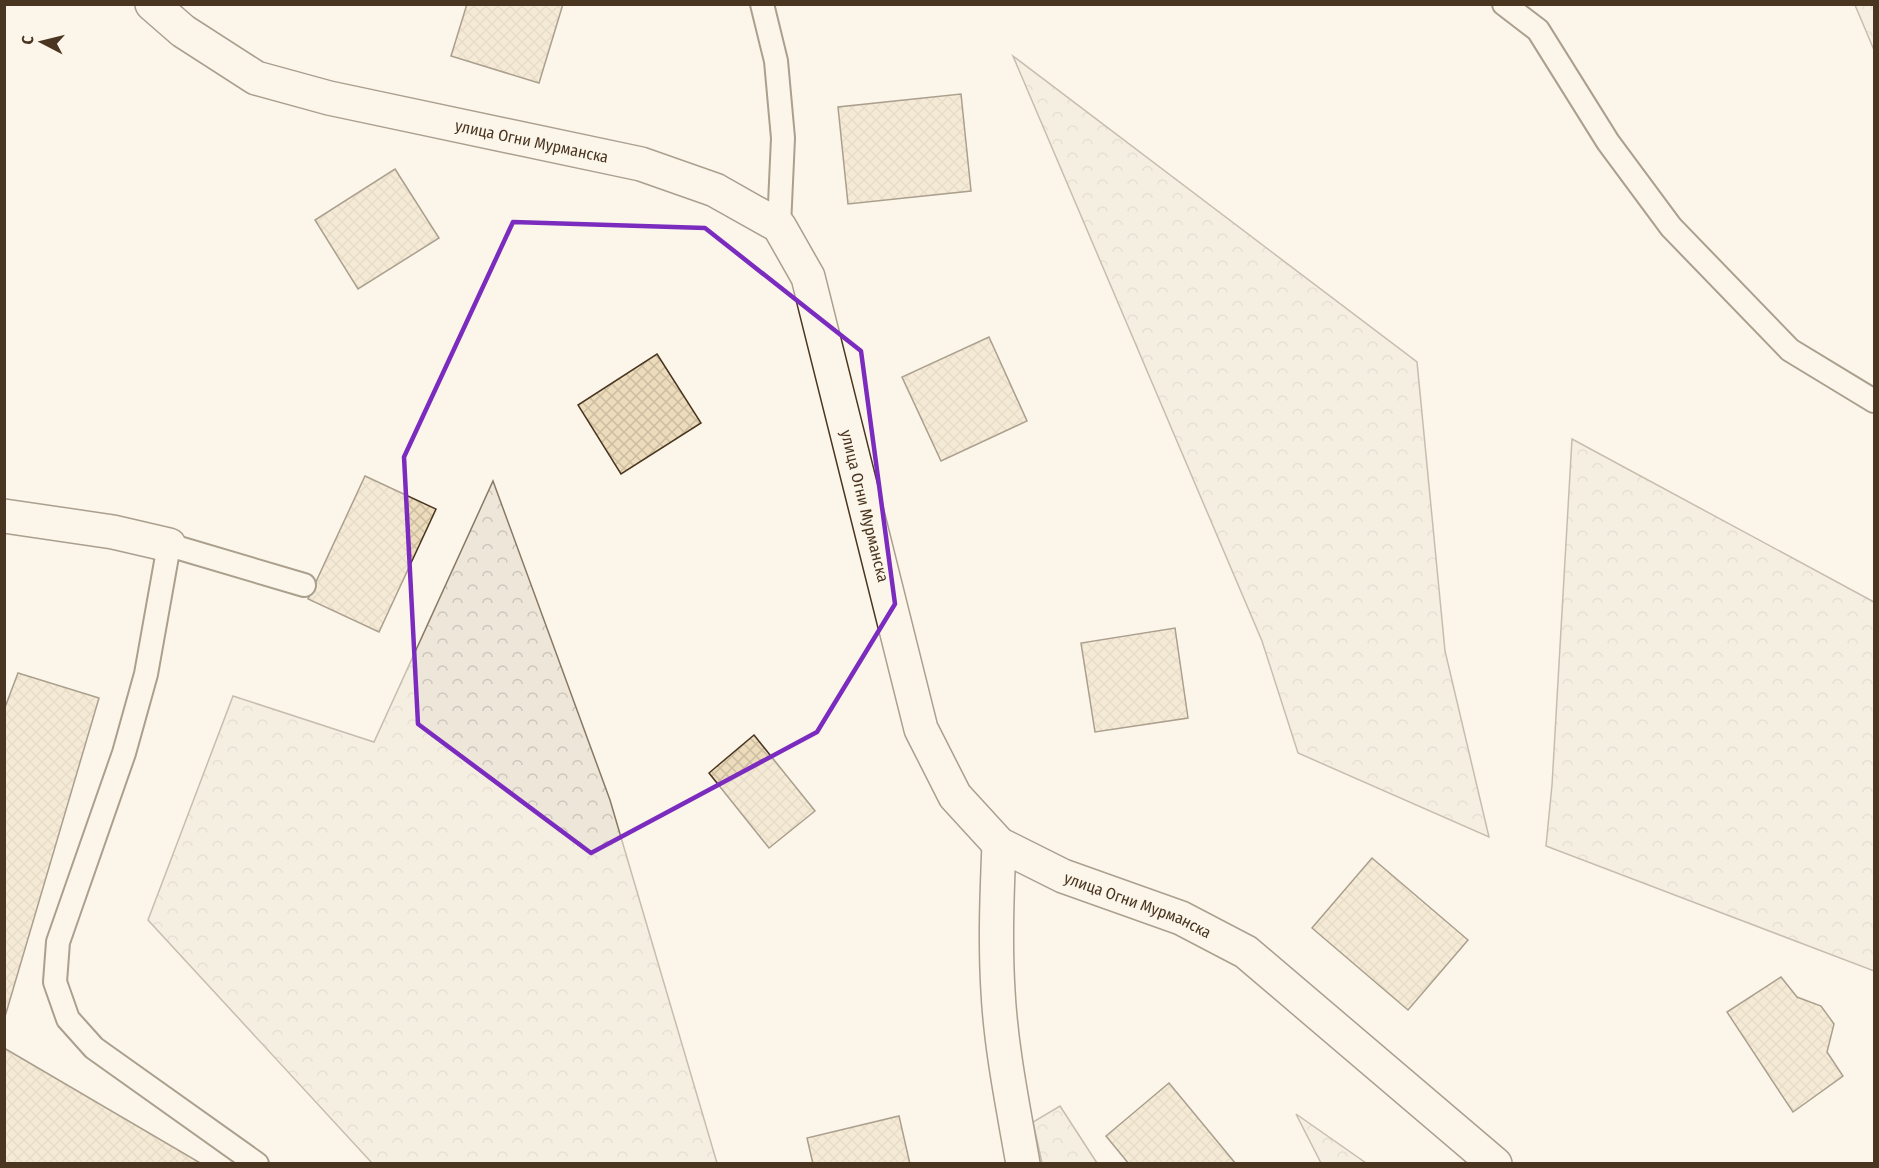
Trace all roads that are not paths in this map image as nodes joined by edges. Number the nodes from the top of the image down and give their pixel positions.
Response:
1 (152, 4) edge
2 (762, 4) edge
3 (1504, 4) edge
4 (779, 226) junction
5 (1875, 401) edge
6 (4, 516) edge
7 (169, 545) junction
8 (303, 585) dead end
9 (999, 844) junction
10 (257, 1164) edge
11 (1023, 1164) edge
12 (1496, 1164) edge

1 - 4 street, улица Огни Мурманска
2 - 4 lane
3 - 5 lane
4 - 9 street, улица Огни Мурманска
6 - 7 street
7 - 8 lane
7 - 10 lane
9 - 11 street
9 - 12 street, улица Огни Мурманска

